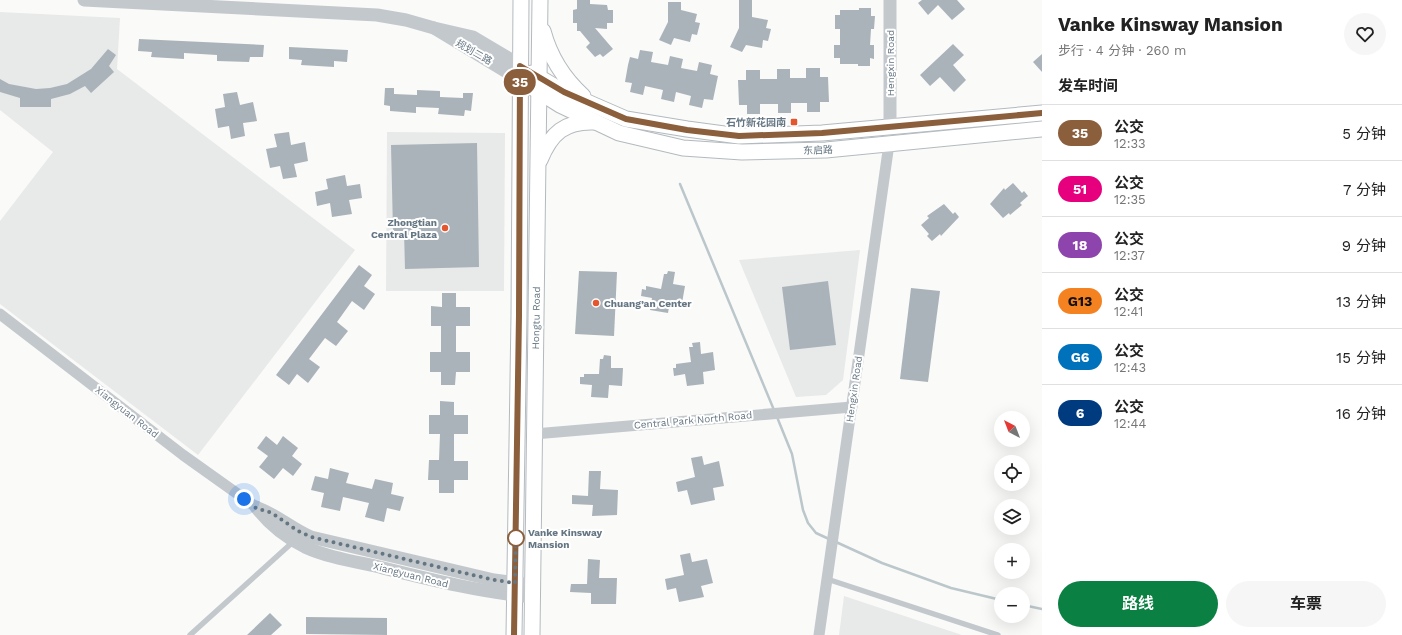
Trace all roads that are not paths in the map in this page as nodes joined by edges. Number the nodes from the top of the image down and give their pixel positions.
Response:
1 (84, 0) edge
2 (521, 0) edge
3 (540, 0) edge
4 (890, 0) edge
5 (125, 1) edge
6 (539, 20) junction
7 (520, 73) junction
8 (539, 84) junction
9 (593, 105) junction
10 (1042, 113) edge
11 (598, 122) junction
12 (890, 127) junction
13 (1042, 129) edge
14 (889, 144) junction
15 (538, 165) junction
16 (0, 314) edge
17 (852, 407) junction
18 (534, 434) junction
19 (256, 508) joint
20 (296, 536) junction
21 (827, 579) junction
22 (515, 589) junction
23 (533, 591) junction
24 (190, 635) edge
25 (514, 635) edge
26 (532, 635) edge
27 (819, 635) edge
28 (998, 635) edge

1 - 5 street, 规划二路
2 - 7 main road, Hongtu Road
3 - 6 main road, Hongtu Road
4 - 12 street, Hengxin Road
5 - 7 street, 规划二路
6 - 8 main road, Hongtu Road
6 - 9 main road
7 - 8 main road, 规划二路
7 - 22 main road, Hongtu Road
8 - 9 main road, 东启路
8 - 11 main road, 规划二路
8 - 15 main road, Hongtu Road
9 - 12 main road, 东启路
10 - 12 main road, 东启路
11 - 14 main road, 东启路
11 - 15 main road
13 - 14 main road, 东启路
14 - 17 street, Hengxin Road
15 - 18 main road, Hongtu Road
16 - 19 street, Xiangyuan Road
17 - 18 street, Central Park North Road
17 - 21 street, Hengxin Road
18 - 23 main road, Hongtu Road
19 - 20 street, Xiangyuan Road
20 - 22 street, Xiangyuan Road
20 - 24 lane
21 - 27 street, Hengxin Road
21 - 28 lane
22 - 23 street, Xiangyuan Road
22 - 25 main road, Hongtu Road
23 - 26 main road, Hongtu Road

